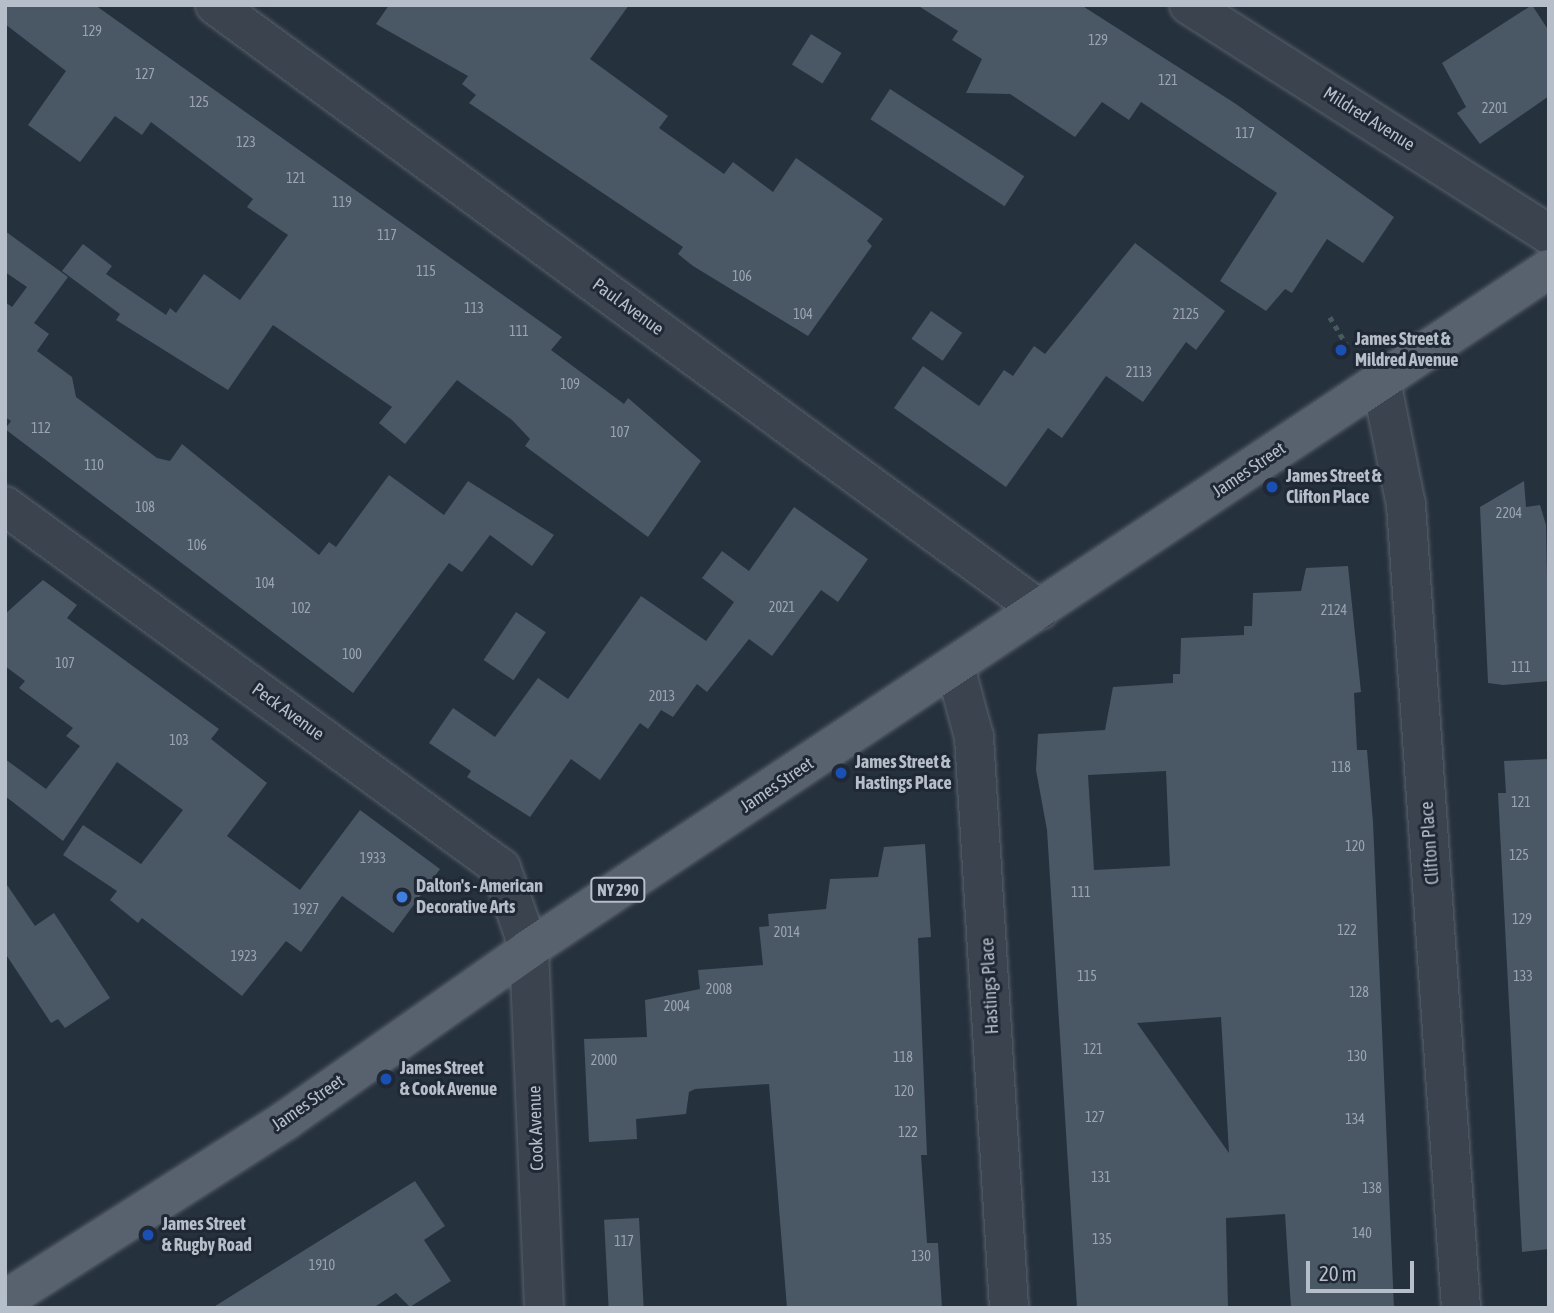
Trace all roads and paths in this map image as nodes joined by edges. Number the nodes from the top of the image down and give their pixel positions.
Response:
1 (215, 5) edge
2 (1189, 5) edge
3 (1549, 234) edge
4 (1549, 269) edge
5 (1329, 317) dead end
6 (1347, 345) dead end
7 (1381, 381) junction
8 (5, 506) edge
9 (1040, 610) junction
10 (955, 667) junction
11 (529, 949) junction
12 (5, 1300) edge
13 (544, 1308) edge
14 (1009, 1308) edge
15 (1461, 1308) edge

1 - 9 street, Paul Avenue
2 - 3 street, Mildred Avenue
4 - 7 main road, James Street / NY 290
5 - 6 path
7 - 9 main road, James Street / NY 290
7 - 15 street, Clifton Place
8 - 11 street, Peck Avenue
9 - 10 main road, James Street / NY 290
10 - 11 main road, James Street / NY 290
10 - 14 street, Hastings Place
11 - 12 main road, James Street / NY 290
11 - 13 street, Cook Avenue

